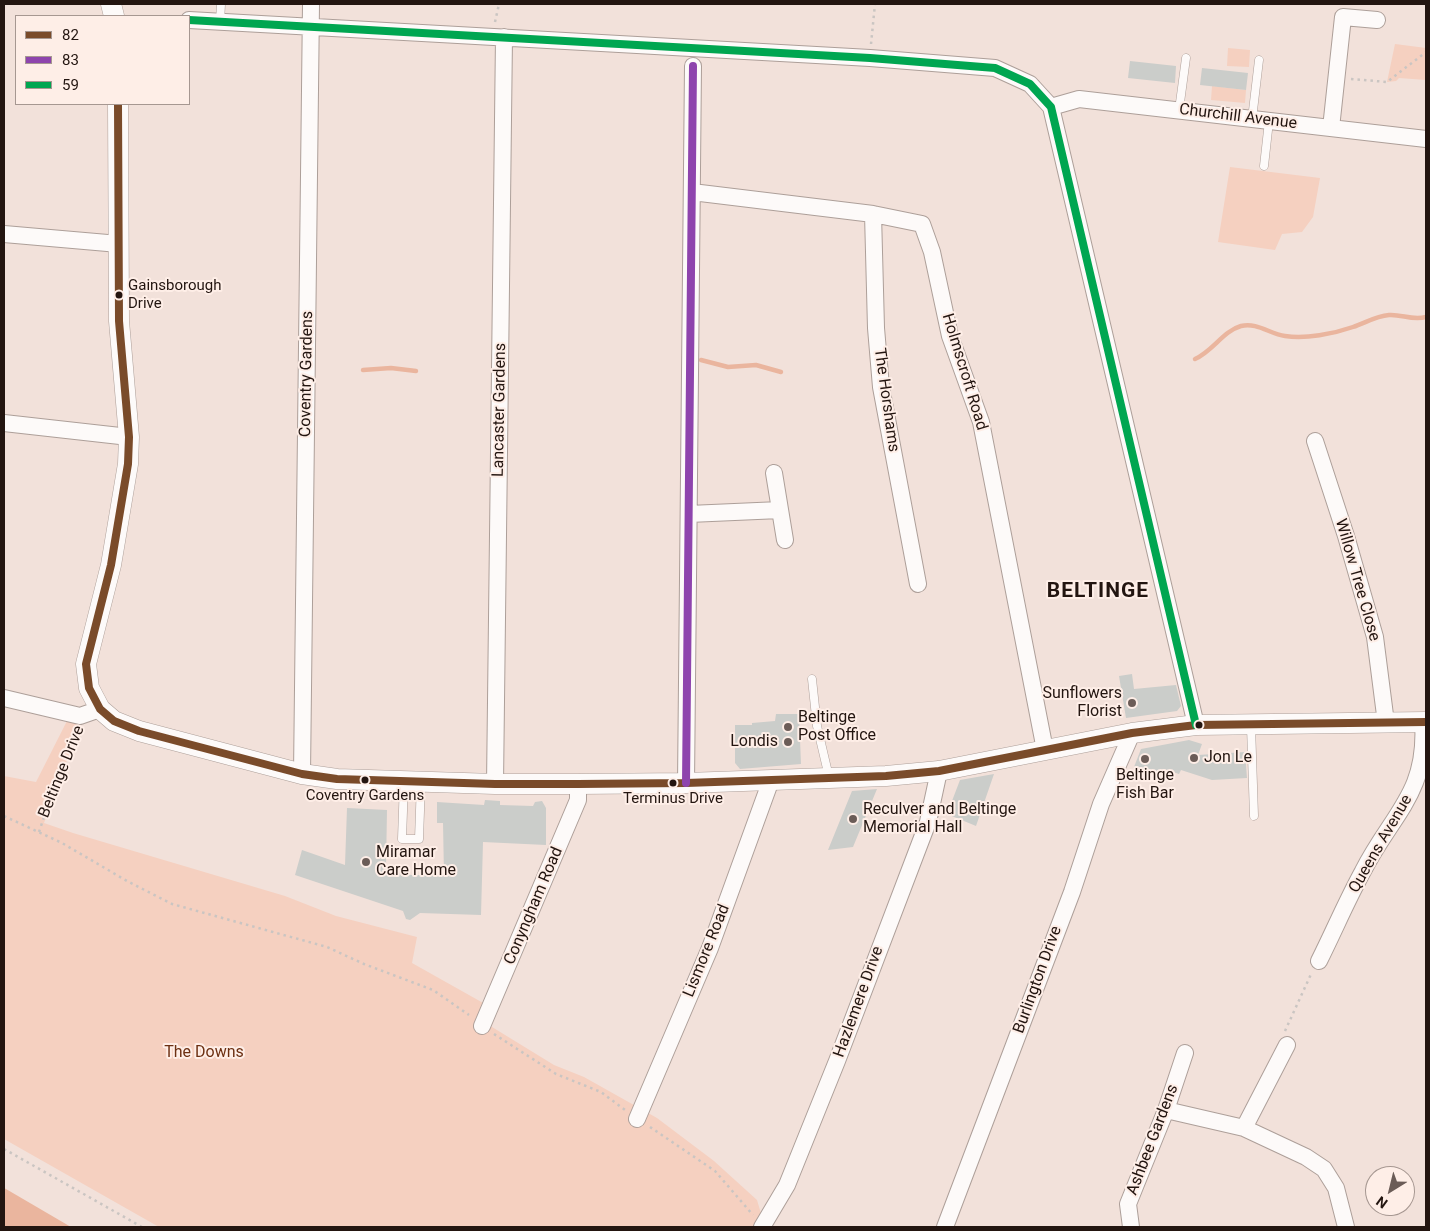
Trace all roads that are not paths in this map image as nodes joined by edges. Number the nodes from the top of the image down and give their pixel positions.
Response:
1 (220, 4) edge
2 (311, 4) edge
3 (190, 20) edge
4 (1377, 20) dead end
5 (220, 22) junction
6 (311, 26) junction
7 (499, 37) junction
8 (1186, 58) dead end
9 (1259, 60) dead end
10 (693, 66) dead end
11 (118, 105) edge
12 (1051, 107) junction
13 (1179, 110) junction
14 (1252, 119) junction
15 (1269, 121) junction
16 (1331, 128) junction
17 (1426, 139) edge
18 (1264, 166) dead end
19 (692, 192) junction
20 (873, 214) junction
21 (4, 234) edge
22 (119, 244) junction
23 (4, 423) edge
24 (129, 437) junction
25 (1315, 441) dead end
26 (774, 473) dead end
27 (780, 510) junction
28 (689, 514) junction
29 (785, 540) dead end
30 (918, 584) dead end
31 (812, 679) dead end
32 (4, 698) edge
33 (94, 711) junction
34 (1425, 722) edge
35 (1386, 723) junction
36 (1251, 724) junction
37 (1196, 725) junction
38 (78, 729) road end
39 (1132, 734) junction
40 (1045, 750) junction
41 (939, 770) junction
42 (302, 774) junction
43 (830, 779) junction
44 (771, 780) junction
45 (412, 782) junction
46 (686, 783) junction
47 (495, 784) junction
48 (578, 784) junction
49 (1254, 816) dead end
50 (1320, 961) road end
51 (482, 1026) road end
52 (1287, 1045) road end
53 (1185, 1052) dead end
54 (1166, 1110) junction
55 (637, 1119) road end
56 (1244, 1128) junction
57 (760, 1223) edge
58 (945, 1227) edge
59 (1131, 1227) edge
60 (1346, 1227) edge

1 - 5 lane
2 - 6 street, Coventry Gardens
3 - 5 street
4 - 16 street
5 - 6 street
6 - 7 street
6 - 42 street, Coventry Gardens
7 - 12 street
7 - 47 street, Lancaster Gardens
8 - 13 lane
9 - 14 lane
10 - 19 street
11 - 22 street
12 - 13 street, Churchill Avenue
12 - 37 street
13 - 14 street, Churchill Avenue
14 - 15 street, Churchill Avenue
15 - 16 street, Churchill Avenue
15 - 18 lane
16 - 17 street, Churchill Avenue
19 - 20 street, Holmscroft Road
19 - 28 street
20 - 30 street, The Horshams
20 - 40 street, Holmscroft Road
21 - 22 street
22 - 24 street
23 - 24 street
24 - 33 street
25 - 35 street, Willow Tree Close
26 - 27 street
27 - 28 street
27 - 29 street
28 - 46 street
31 - 43 lane
32 - 33 street
33 - 38 street, Beltinge Drive
33 - 42 street
34 - 35 street
34 - 50 street, Queens Avenue
35 - 36 street
36 - 37 street
36 - 49 lane
37 - 39 street
39 - 40 street
39 - 58 street, Burlington Drive
40 - 41 street
41 - 43 street
41 - 57 street, Hazlemere Drive
42 - 45 street
43 - 44 street
44 - 46 street
44 - 55 street, Lismore Road
45 - 45 lane
45 - 47 street
46 - 48 street
47 - 48 street
48 - 51 street, Conyngham Road
52 - 56 street
53 - 54 street, Ashbee Gardens
54 - 56 street
54 - 59 street, Ashbee Gardens
56 - 60 street

